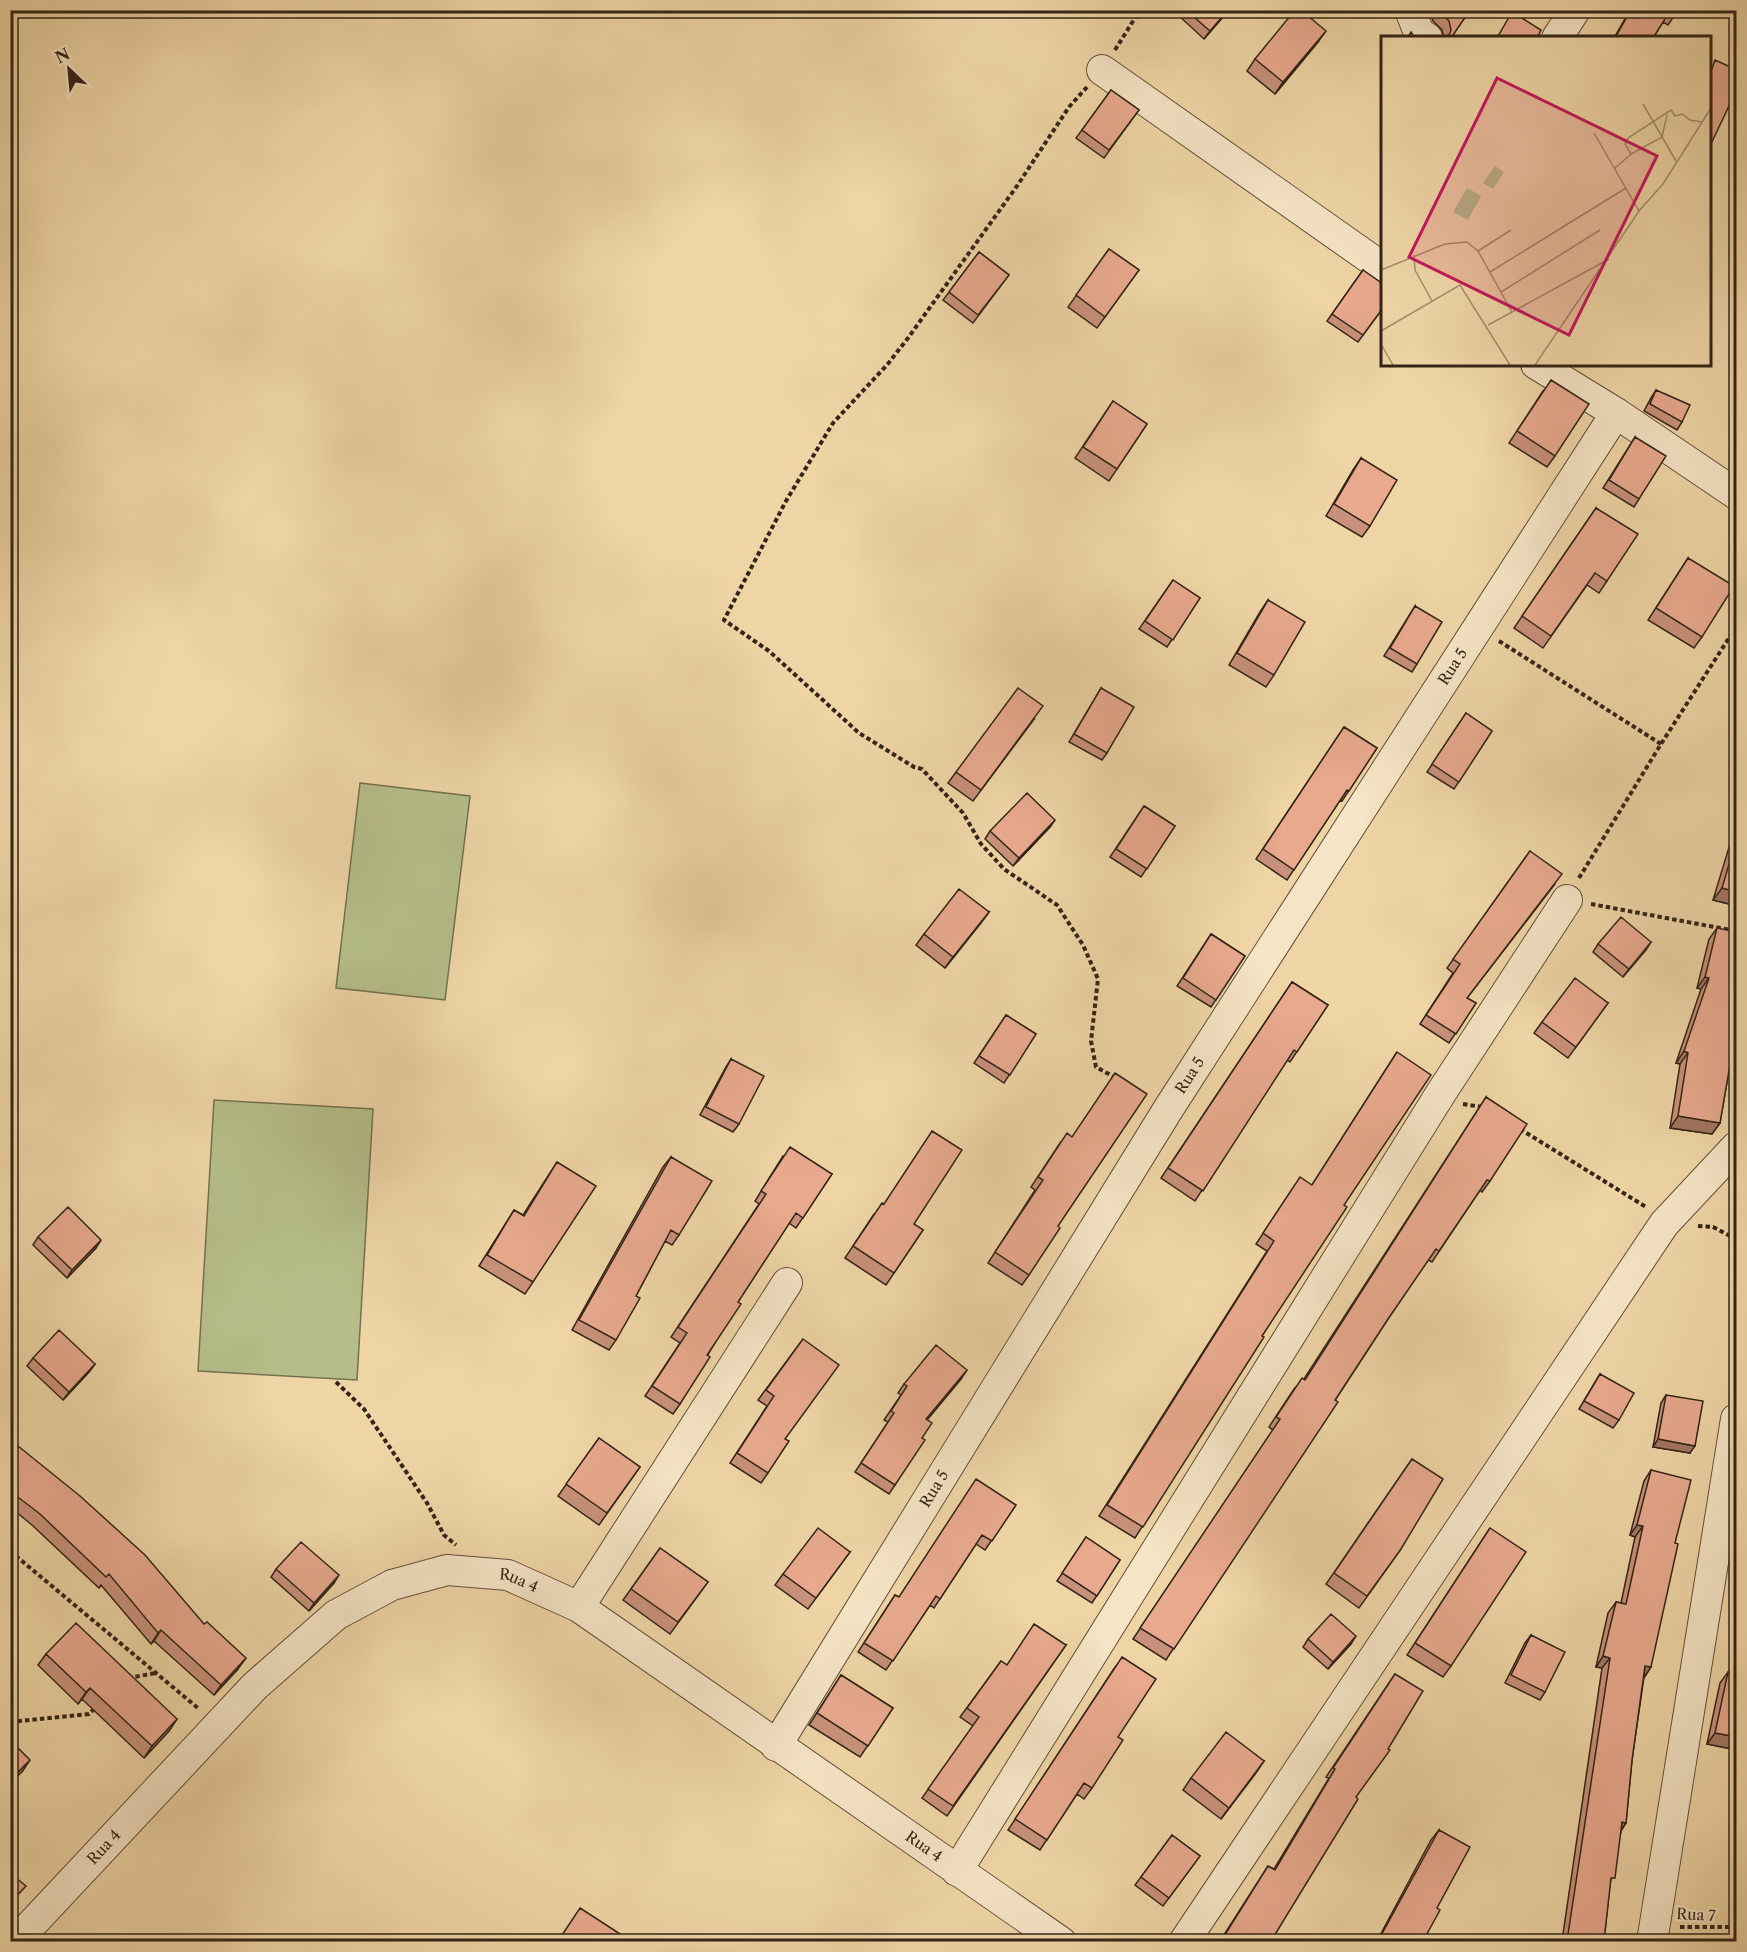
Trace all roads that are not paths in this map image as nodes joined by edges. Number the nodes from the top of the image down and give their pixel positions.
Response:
1 (1410, 10) edge
2 (1575, 10) edge
3 (1424, 36) edge
4 (1558, 36) edge
5 (1102, 70) road end
6 (1381, 266) edge
7 (1539, 366) edge
8 (1616, 413) junction
9 (1737, 494) edge
10 (1566, 900) road end
11 (1737, 1147) edge
12 (786, 1283) dead end
13 (1737, 1419) edge
14 (579, 1607) junction
15 (776, 1746) junction
16 (957, 1871) junction
17 (1654, 1933) edge
18 (32, 1934) edge
19 (1061, 1941) edge
20 (1184, 1941) edge

1 - 3 street
2 - 4 street
5 - 6 street
7 - 8 street
8 - 9 street
8 - 15 street, Rua 5
10 - 16 street
11 - 20 street
12 - 14 street
13 - 17 street
14 - 15 street, Rua 4
14 - 18 street, Rua 4
15 - 16 street, Rua 4
16 - 19 street, Rua 4

